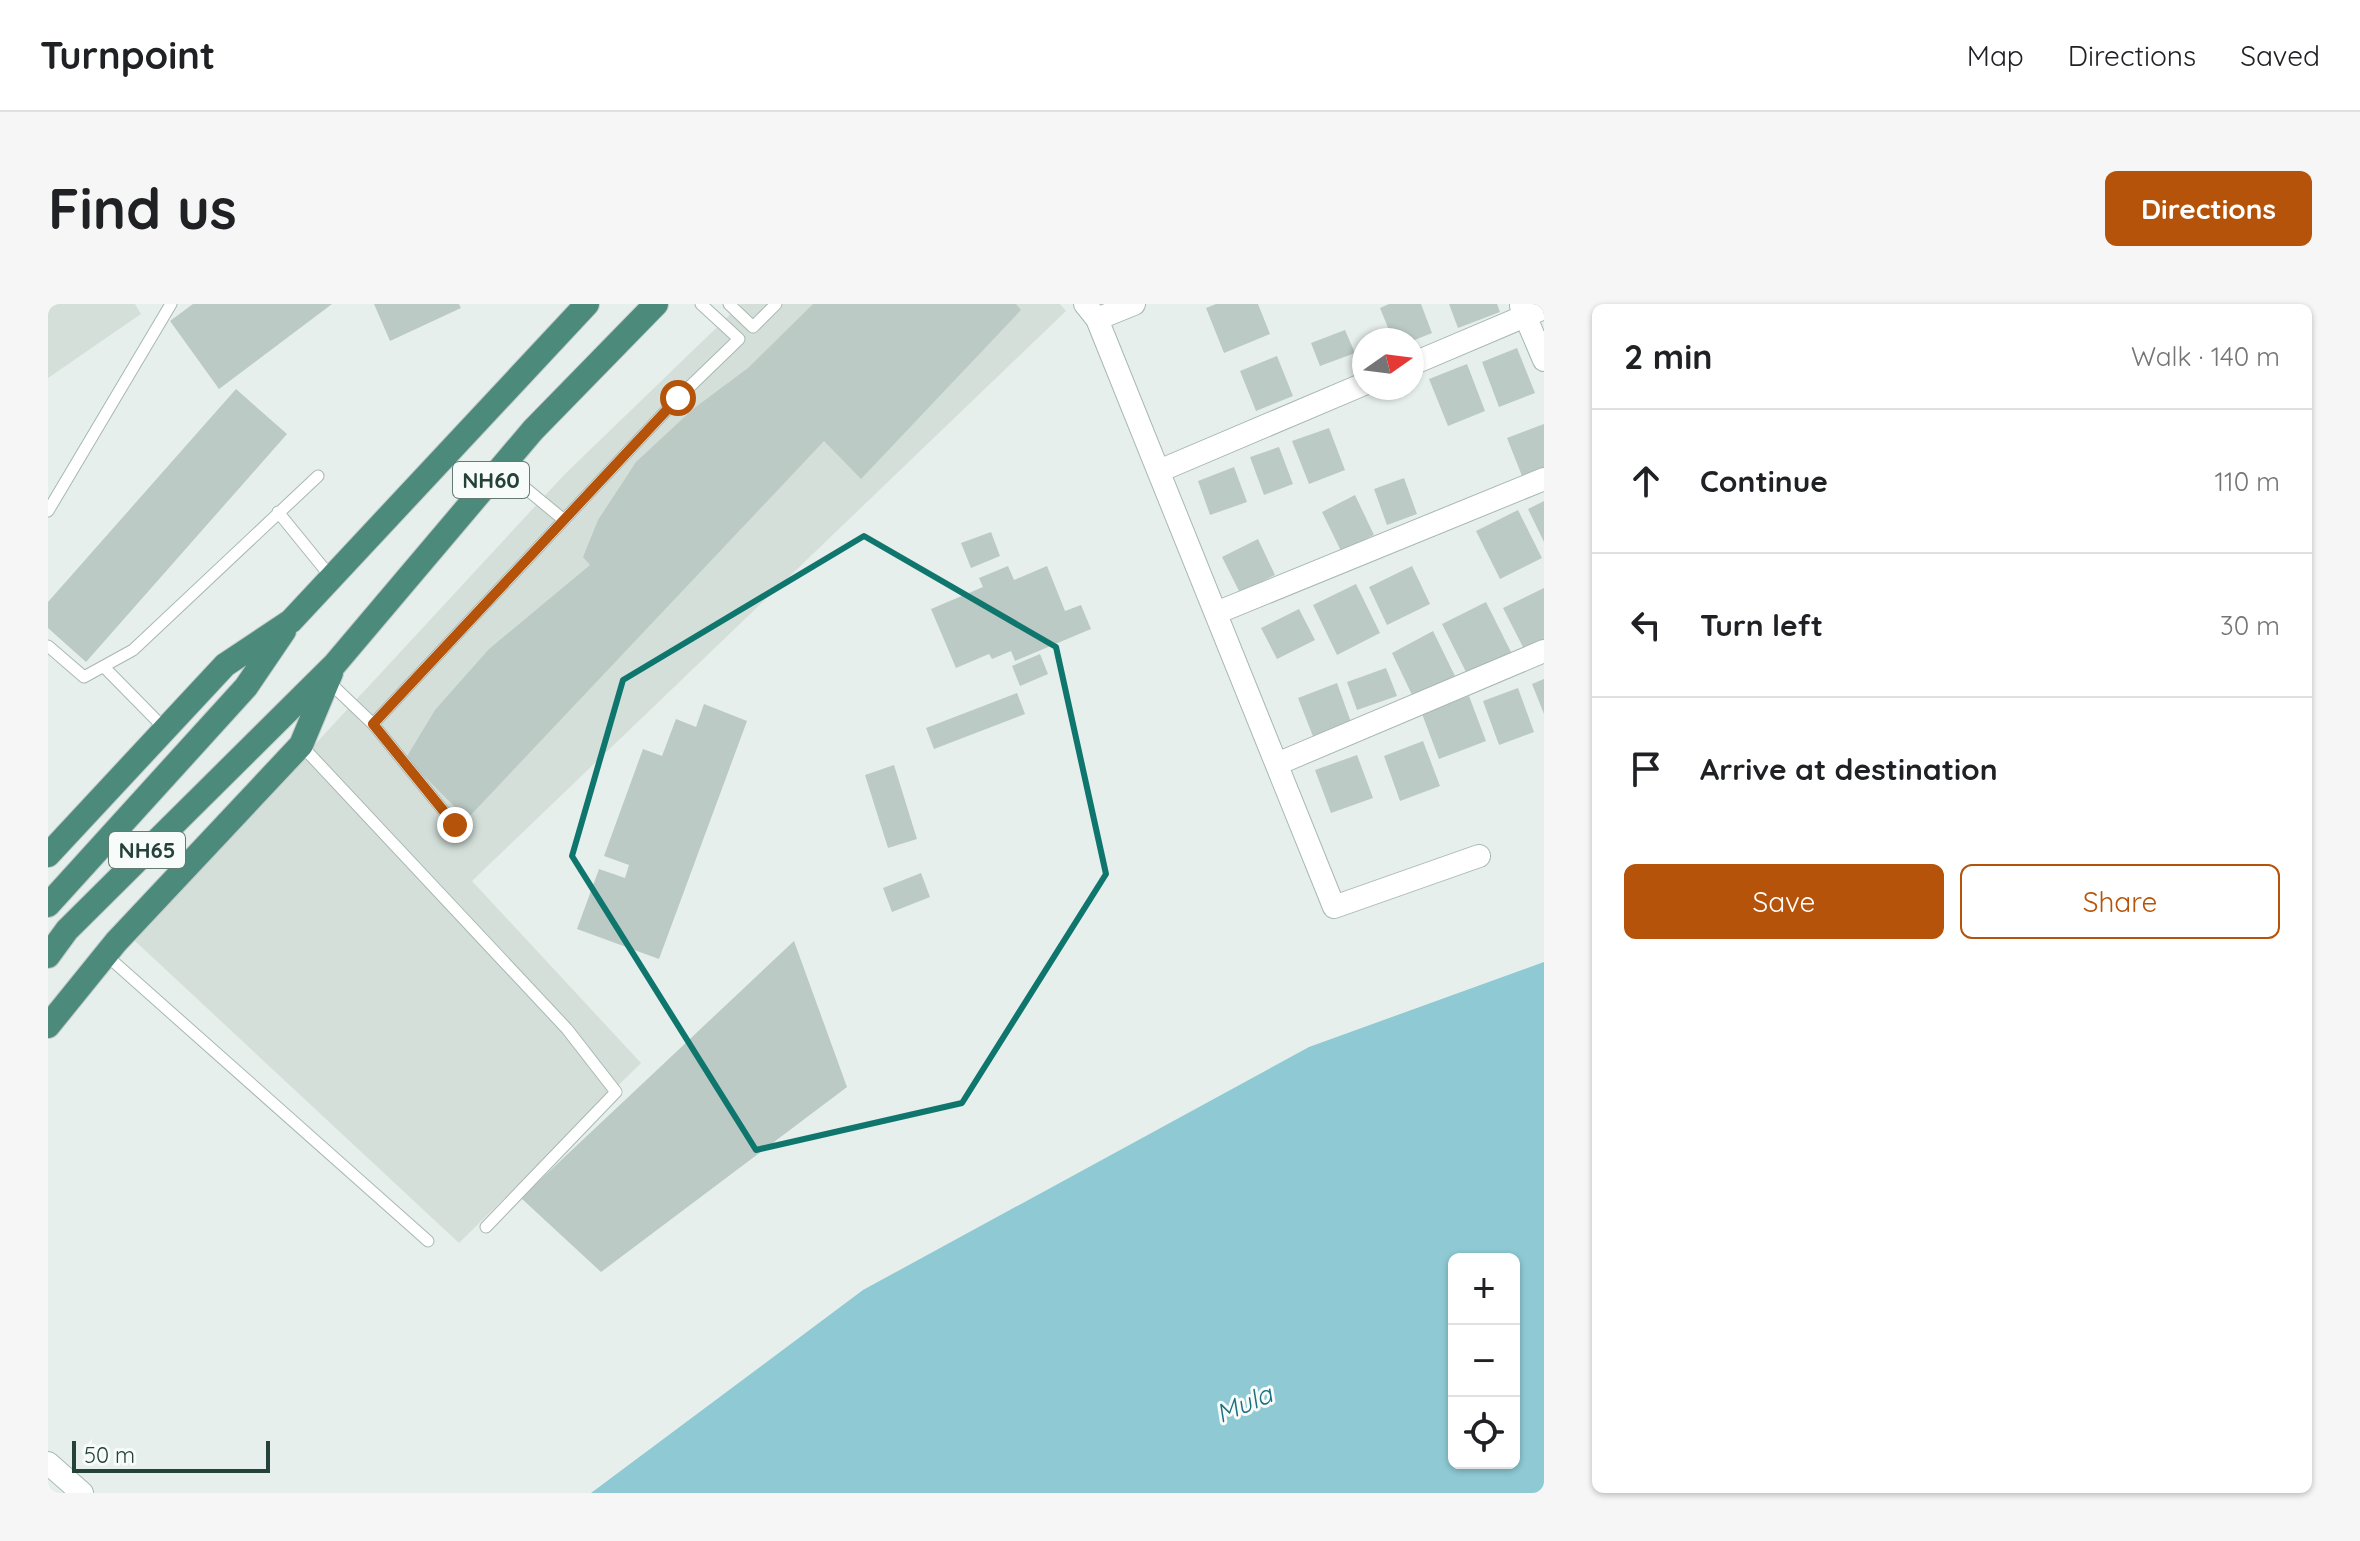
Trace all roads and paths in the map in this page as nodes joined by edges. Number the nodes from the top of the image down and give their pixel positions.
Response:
1 (171, 304) edge
2 (587, 304) edge
3 (656, 304) edge
4 (701, 304) edge
5 (729, 304) edge
6 (776, 304) edge
7 (1134, 304) edge
8 (1530, 310) edge
9 (1091, 311) edge
10 (1424, 359) edge
11 (1544, 360) edge
12 (1352, 389) edge
13 (501, 468) junction
14 (1159, 471) junction
15 (318, 476) dead end
16 (1544, 479) edge
17 (48, 511) edge
18 (278, 512) junction
19 (564, 520) junction
20 (330, 576) junction
21 (1216, 613) junction
22 (291, 621) junction
23 (48, 646) edge
24 (1544, 651) edge
25 (105, 668) junction
26 (332, 672) junction
27 (373, 724) junction
28 (165, 729) junction
29 (301, 745) junction
30 (1277, 764) junction
31 (455, 825) dead end
32 (48, 855) edge
33 (1479, 856) dead end
34 (48, 905) edge
35 (105, 955) junction
36 (48, 956) edge
37 (48, 1026) edge
38 (486, 1227) dead end
39 (428, 1241) dead end
40 (48, 1463) edge
41 (82, 1493) edge

1 - 17 lane
2 - 20 highway, NH60
3 - 13 highway, NH60
4 - 19 lane
5 - 6 lane
7 - 9 street
8 - 10 street
8 - 11 street
9 - 14 street
12 - 14 street
13 - 19 lane
13 - 26 highway, NH60
14 - 21 street
15 - 18 lane
16 - 21 street
18 - 20 lane
18 - 25 lane
19 - 27 lane
20 - 22 highway, NH60
21 - 30 street
22 - 28 highway, NH60
22 - 34 highway
23 - 25 lane
24 - 30 street
25 - 28 lane
26 - 27 lane
26 - 29 highway
26 - 36 highway, NH65
27 - 31 lane
28 - 32 highway, NH60
29 - 35 highway
29 - 38 lane
30 - 33 street
35 - 37 highway
35 - 39 lane
40 - 41 street

